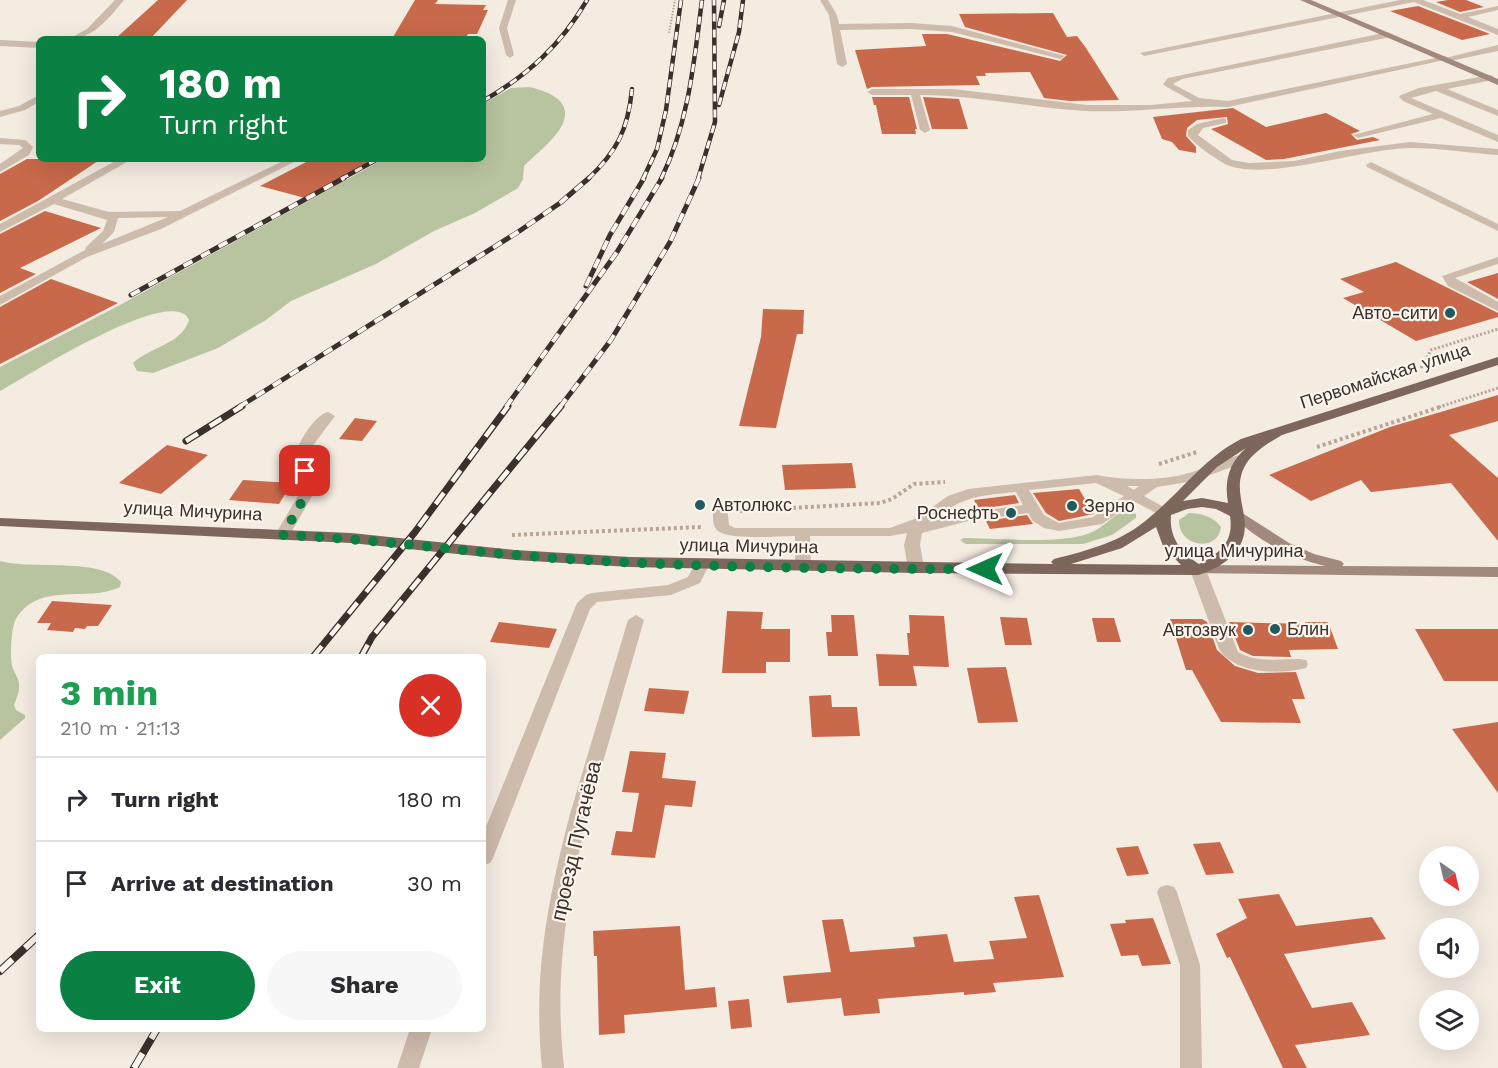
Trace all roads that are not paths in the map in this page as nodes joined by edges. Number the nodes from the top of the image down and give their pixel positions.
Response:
1 (120, 0) edge
2 (512, 0) edge
3 (824, 0) edge
4 (1304, 0) edge
5 (1372, 0) edge
6 (1414, 0) edge
7 (1498, 8) edge
8 (1326, 9) junction
9 (1340, 15) junction
10 (1459, 17) junction
11 (835, 27) junction
12 (1498, 32) edge
13 (1388, 35) junction
14 (79, 36) edge
15 (0, 43) edge
16 (36, 45) edge
17 (1498, 48) edge
18 (1144, 53) dead end
19 (510, 55) dead end
20 (1061, 56) dead end
21 (1445, 59) junction
22 (842, 64) dead end
23 (1494, 80) edge
24 (1439, 88) junction
25 (872, 92) dead end
26 (915, 92) junction
27 (36, 100) edge
28 (1206, 103) junction
29 (36, 107) edge
30 (22, 108) junction
31 (1498, 113) edge
32 (0, 114) edge
33 (1441, 115) junction
34 (1223, 121) dead end
35 (925, 130) dead end
36 (1358, 135) dead end
37 (1498, 139) edge
38 (0, 141) edge
39 (1498, 152) edge
40 (122, 162) edge
41 (289, 162) edge
42 (1371, 165) dead end
43 (0, 169) edge
44 (55, 201) junction
45 (195, 209) junction
46 (109, 215) junction
47 (1498, 228) edge
48 (0, 229) edge
49 (83, 255) junction
50 (1498, 260) edge
51 (0, 301) edge
52 (1498, 307) edge
53 (1498, 361) edge
54 (328, 416) dead end
55 (1284, 428) junction
56 (1243, 458) junction
57 (1201, 474) junction
58 (1097, 479) junction
59 (1152, 484) junction
60 (1020, 487) junction
61 (1134, 496) junction
62 (1032, 508) junction
63 (1164, 513) junction
64 (720, 514) road end
65 (1239, 514) junction
66 (0, 522) edge
67 (802, 532) junction
68 (890, 532) junction
69 (917, 532) junction
70 (283, 535) junction
71 (701, 565) junction
72 (803, 567) junction
73 (916, 568) junction
74 (1008, 569) junction
75 (1197, 570) junction
76 (1372, 571) junction
77 (1498, 572) edge
78 (636, 620) dead end
79 (1300, 664) dead end
80 (486, 850) edge
81 (1167, 892) dead end
82 (420, 1032) edge
83 (408, 1068) edge
84 (553, 1068) edge
85 (1191, 1068) edge

1 - 14 street
2 - 19 street
3 - 11 street
4 - 8 main road
5 - 8 street
6 - 9 street
6 - 10 street
7 - 10 street
8 - 9 main road
9 - 13 main road
9 - 18 street
10 - 12 street
11 - 20 street
11 - 22 street
13 - 21 main road
13 - 28 street
15 - 16 street
17 - 21 street
21 - 23 main road
21 - 28 street
23 - 24 street
24 - 31 street
24 - 33 street
25 - 26 street
26 - 28 street
26 - 35 street
27 - 30 street
29 - 30 street
30 - 32 street
33 - 36 street
33 - 37 street
34 - 39 street
38 - 43 street
40 - 44 street
41 - 45 street
42 - 47 street
44 - 46 street
44 - 48 street
45 - 46 street
45 - 49 street
46 - 49 street
49 - 51 street
50 - 52 street
53 - 55 main road, Первомайская улица
54 - 70 street
55 - 56 main road, Первомайская улица
55 - 57 main road, Первомайская улица
56 - 57 street
56 - 65 main road
57 - 59 street
57 - 63 main road, Первомайская улица
58 - 59 street
58 - 60 street
58 - 61 street
59 - 61 street
60 - 62 street
60 - 69 street
61 - 62 street
61 - 63 street
62 - 69 street
63 - 65 main road
63 - 74 main road, Первомайская улица
63 - 75 main road
64 - 67 street
65 - 75 main road
65 - 76 main road
66 - 70 main road, улица Мичурина
67 - 68 street
67 - 72 street
68 - 69 street
68 - 69 street
69 - 73 street
70 - 71 main road, улица Мичурина
71 - 72 main road, улица Мичурина
71 - 80 street
72 - 73 main road, улица Мичурина
73 - 74 main road, улица Мичурина
74 - 75 main road, улица Мичурина
75 - 76 main road, улица Мичурина
75 - 79 street
76 - 77 main road, улица Мичурина
78 - 84 street, проезд Пугачёва
81 - 85 street
82 - 83 street

